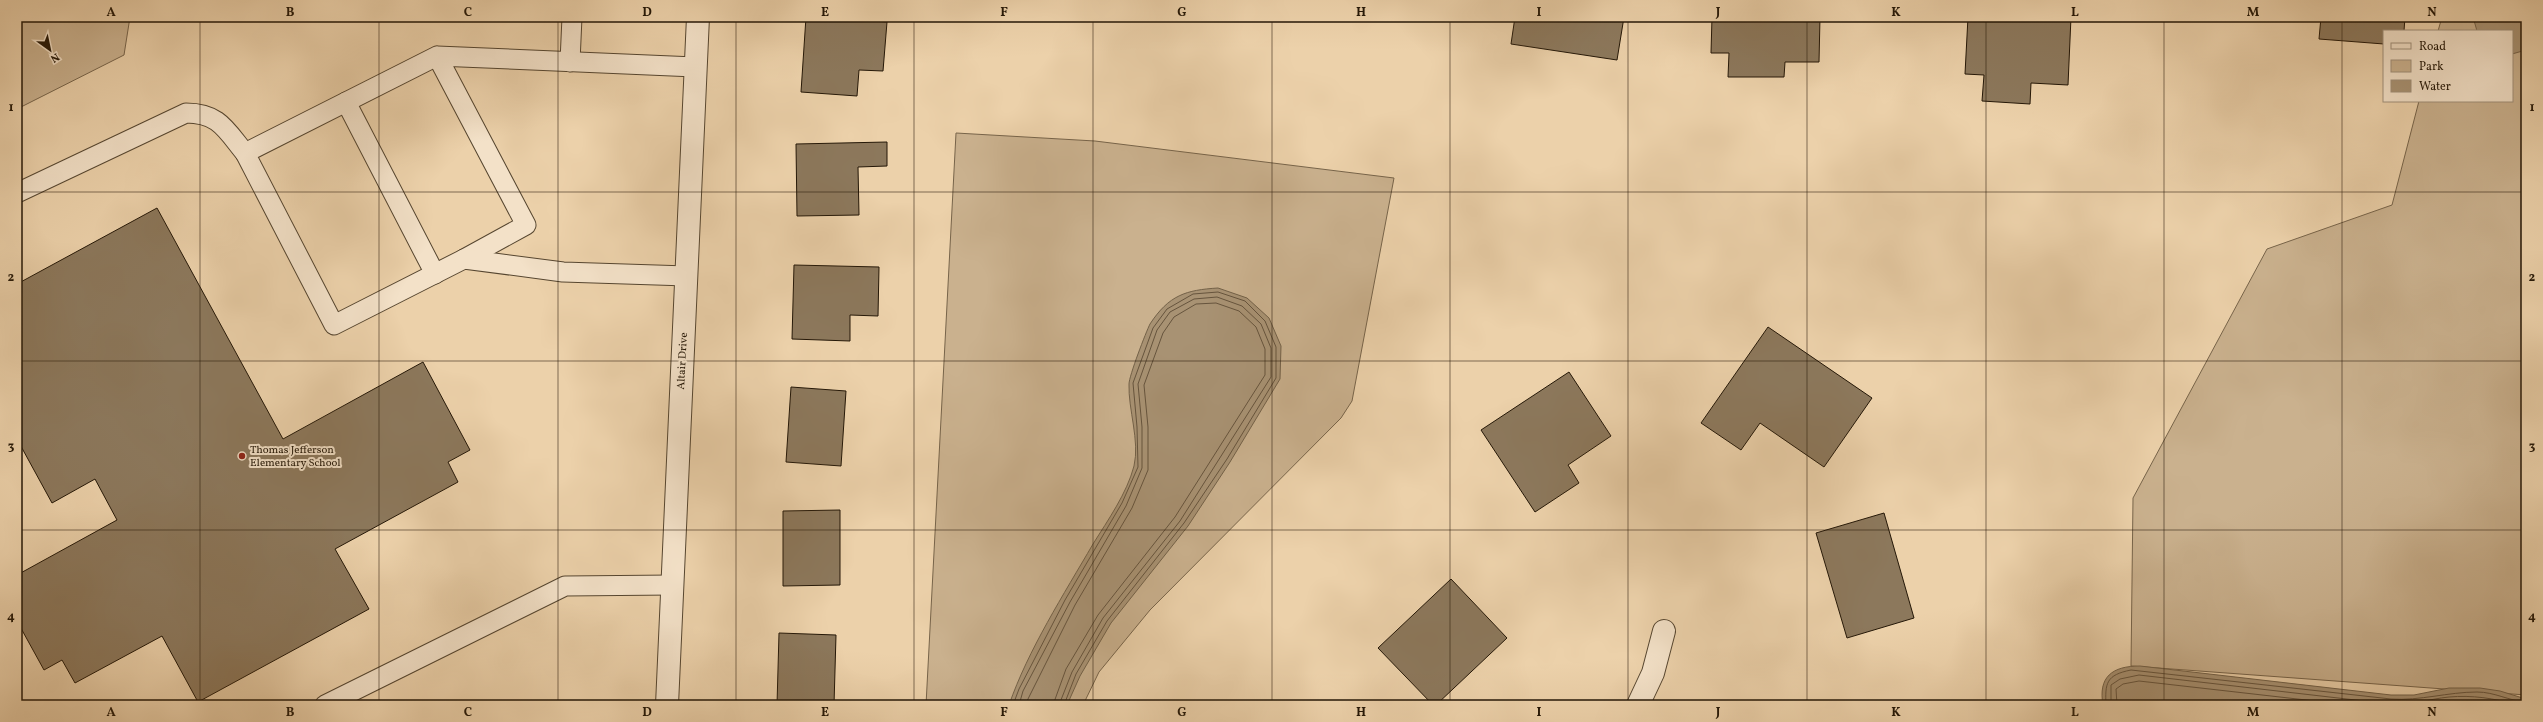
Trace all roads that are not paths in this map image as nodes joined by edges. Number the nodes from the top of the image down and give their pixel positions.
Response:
1 (572, 17) edge
2 (698, 17) edge
3 (437, 56) junction
4 (570, 62) junction
5 (696, 67) junction
6 (346, 102) junction
7 (246, 154) junction
8 (17, 193) edge
9 (464, 259) junction
10 (435, 274) junction
11 (686, 276) junction
12 (673, 585) junction
13 (1664, 631) dead end
14 (325, 705) edge
15 (667, 705) edge
16 (1638, 705) edge

1 - 4 lane
2 - 5 street, Altair Drive
3 - 4 lane
3 - 6 lane
3 - 9 lane
4 - 5 lane
5 - 11 street, Altair Drive
6 - 7 lane
6 - 10 lane
7 - 8 lane
7 - 10 lane
9 - 10 lane
9 - 11 lane
11 - 12 street, Altair Drive
12 - 14 lane
12 - 15 street, Altair Drive
13 - 16 street

